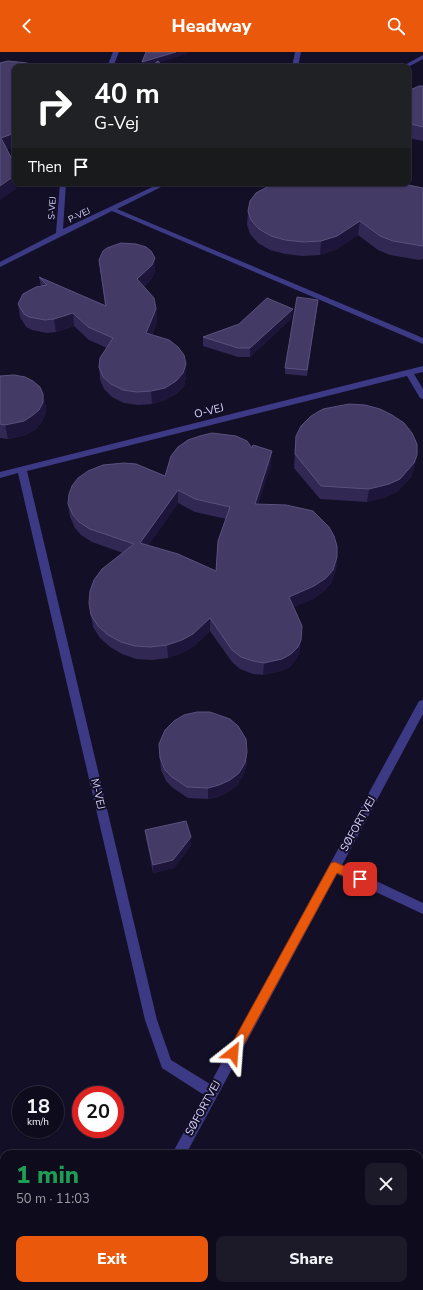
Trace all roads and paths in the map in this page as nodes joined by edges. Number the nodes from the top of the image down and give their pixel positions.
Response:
1 (116, 52) edge
2 (298, 52) edge
3 (422, 60) edge
4 (111, 64) edge
5 (295, 64) edge
6 (411, 64) edge
7 (63, 186) edge
8 (160, 186) edge
9 (112, 209) junction
10 (59, 234) junction
11 (0, 265) edge
12 (423, 341) edge
13 (423, 369) edge
14 (409, 373) junction
15 (423, 396) edge
16 (22, 470) junction
17 (0, 475) edge
18 (423, 704) edge
19 (335, 867) junction
20 (423, 909) edge
21 (212, 1093) junction
22 (181, 1150) edge

1 - 4 lane
2 - 5 lane
3 - 6 lane
7 - 10 lane, S-VEJ
8 - 9 lane, P-VEJ
9 - 10 lane, P-VEJ
9 - 12 lane
10 - 11 lane, P-VEJ
13 - 14 lane, O-VEJ
14 - 15 lane
14 - 16 lane, O-VEJ
16 - 17 lane, O-VEJ
16 - 21 lane, M-VEJ
18 - 19 lane, SØFORTVEJ
19 - 20 lane
19 - 21 lane, SØFORTVEJ
21 - 22 lane, SØFORTVEJ

